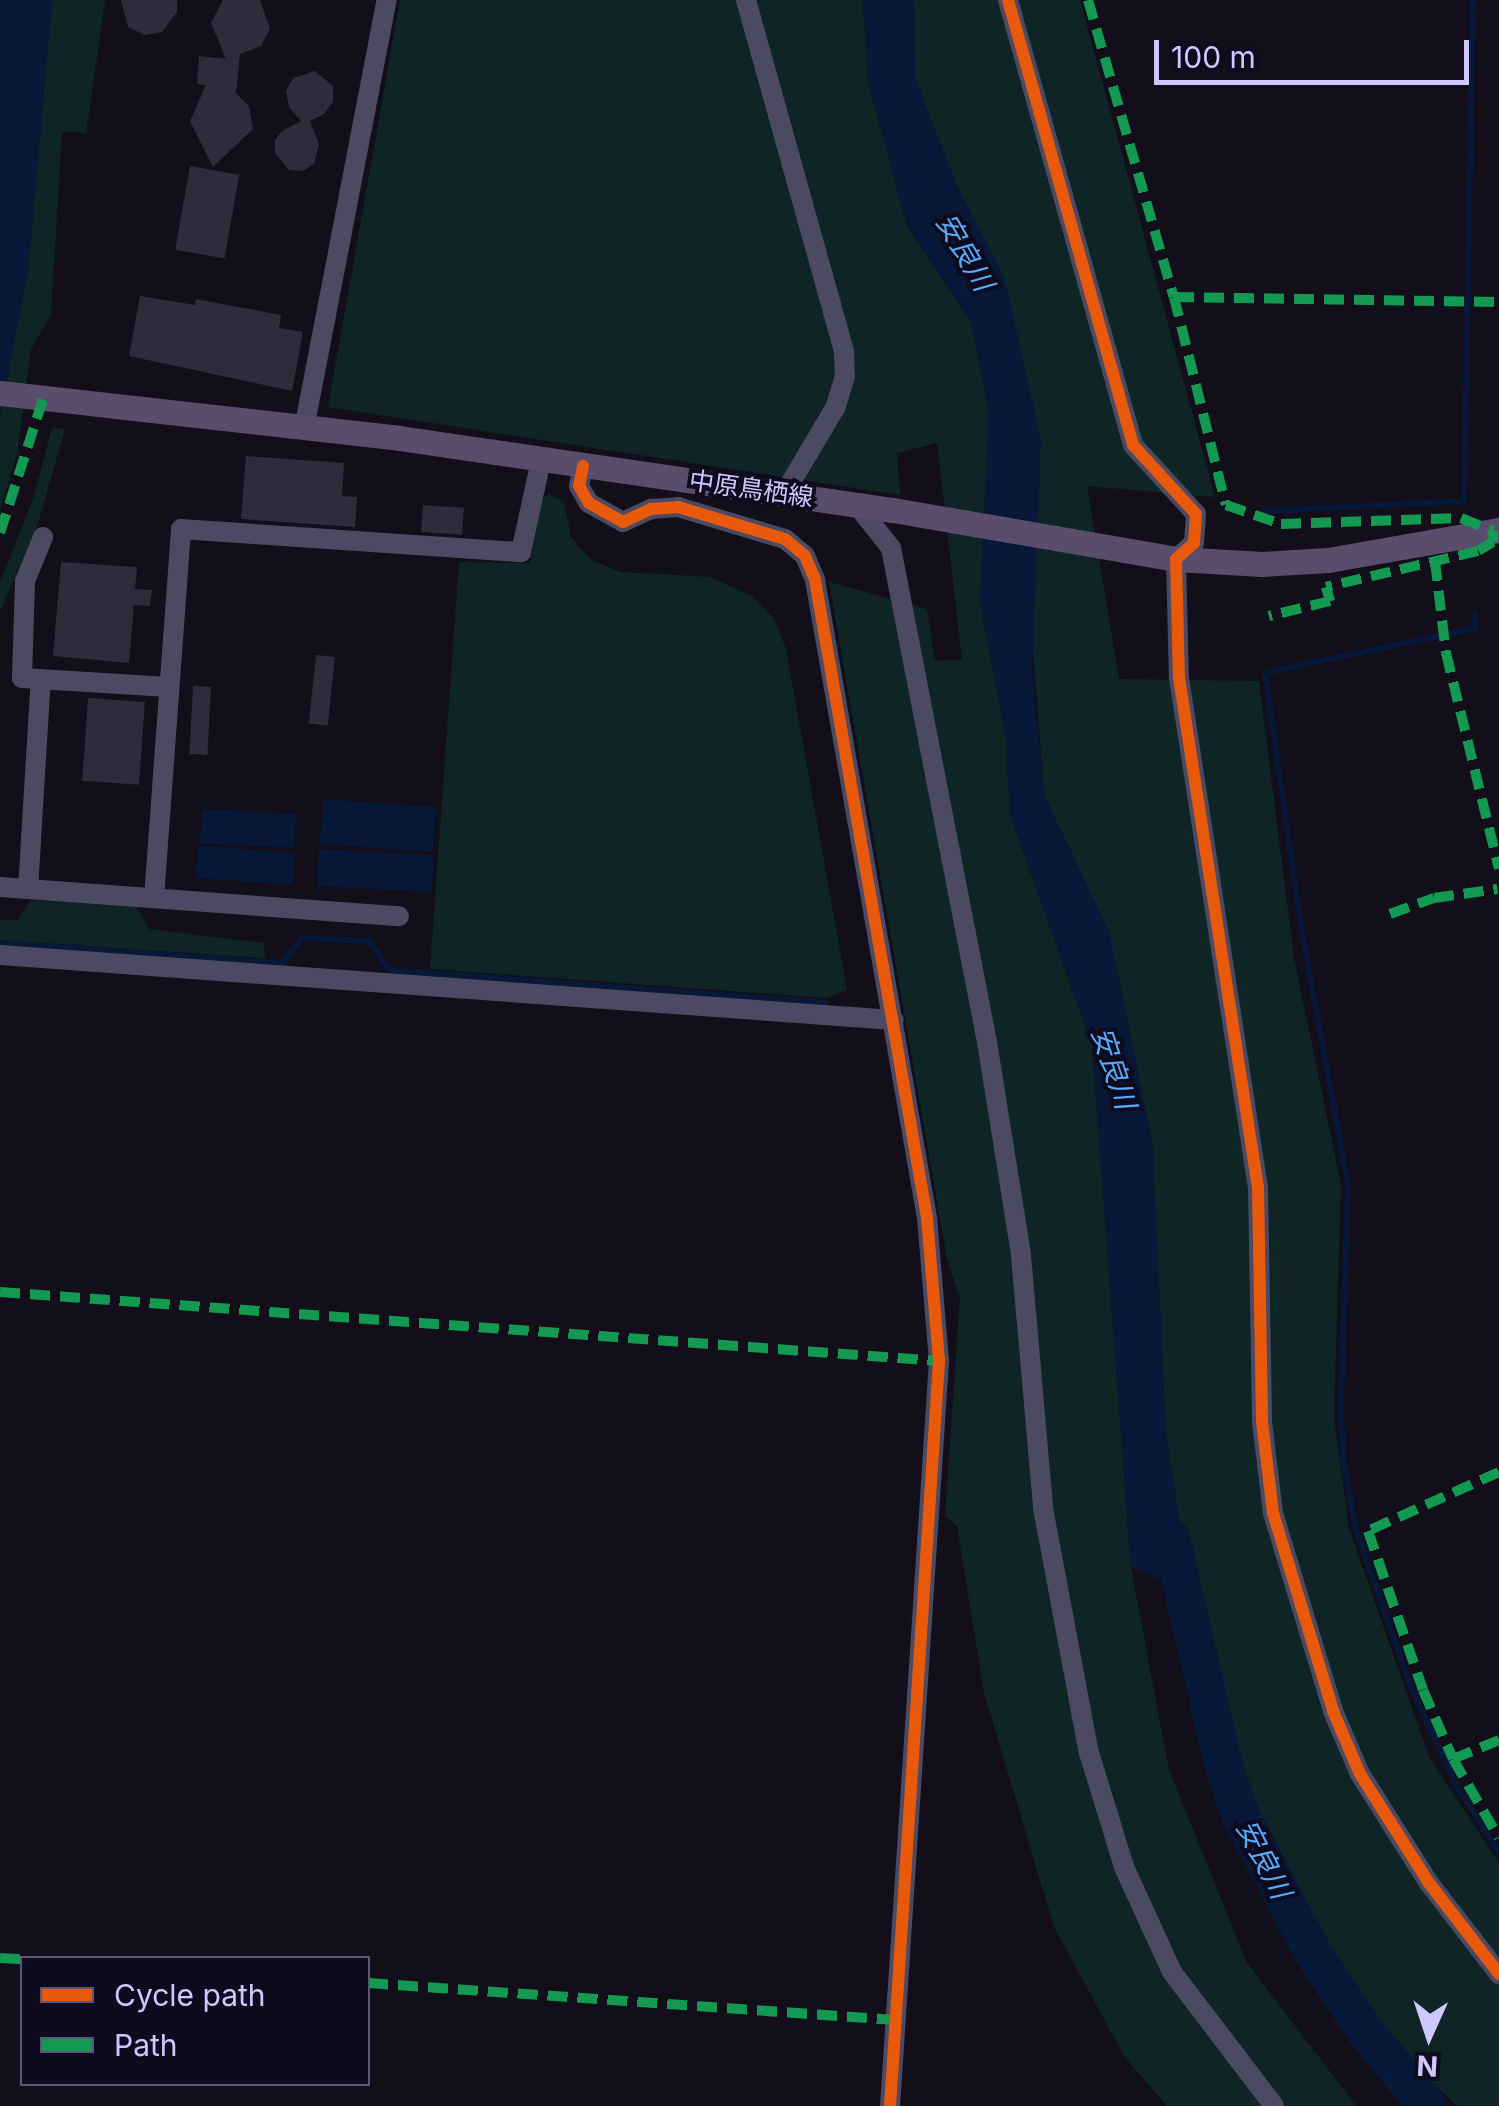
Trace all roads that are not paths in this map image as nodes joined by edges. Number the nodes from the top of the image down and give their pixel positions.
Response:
1 (387, 0) edge
2 (746, 0) edge
3 (1008, 0) edge
4 (0, 393) edge
5 (304, 430) junction
6 (540, 460) junction
7 (583, 466) junction
8 (784, 494) junction
9 (858, 504) junction
10 (1499, 530) edge
11 (43, 537) dead end
12 (1164, 556) junction
13 (41, 679) junction
14 (169, 688) junction
15 (0, 887) edge
16 (28, 889) junction
17 (154, 898) junction
18 (400, 916) dead end
19 (0, 955) edge
20 (894, 1020) junction
21 (1499, 1974) edge
22 (890, 2106) edge
23 (1274, 2106) edge

1 - 5 street
2 - 8 street
3 - 12 street
4 - 5 main road, 中原鳥栖線
5 - 6 main road, 中原鳥栖線
6 - 7 main road, 中原鳥栖線
6 - 14 street
7 - 8 main road, 中原鳥栖線
7 - 20 street
8 - 9 main road, 中原鳥栖線
9 - 12 main road, 中原鳥栖線
9 - 23 street
10 - 12 main road, 中原鳥栖線
11 - 13 street
12 - 21 street
13 - 14 street
13 - 16 street
14 - 17 street
15 - 16 street
16 - 17 street
17 - 18 street
19 - 20 street
20 - 22 street

